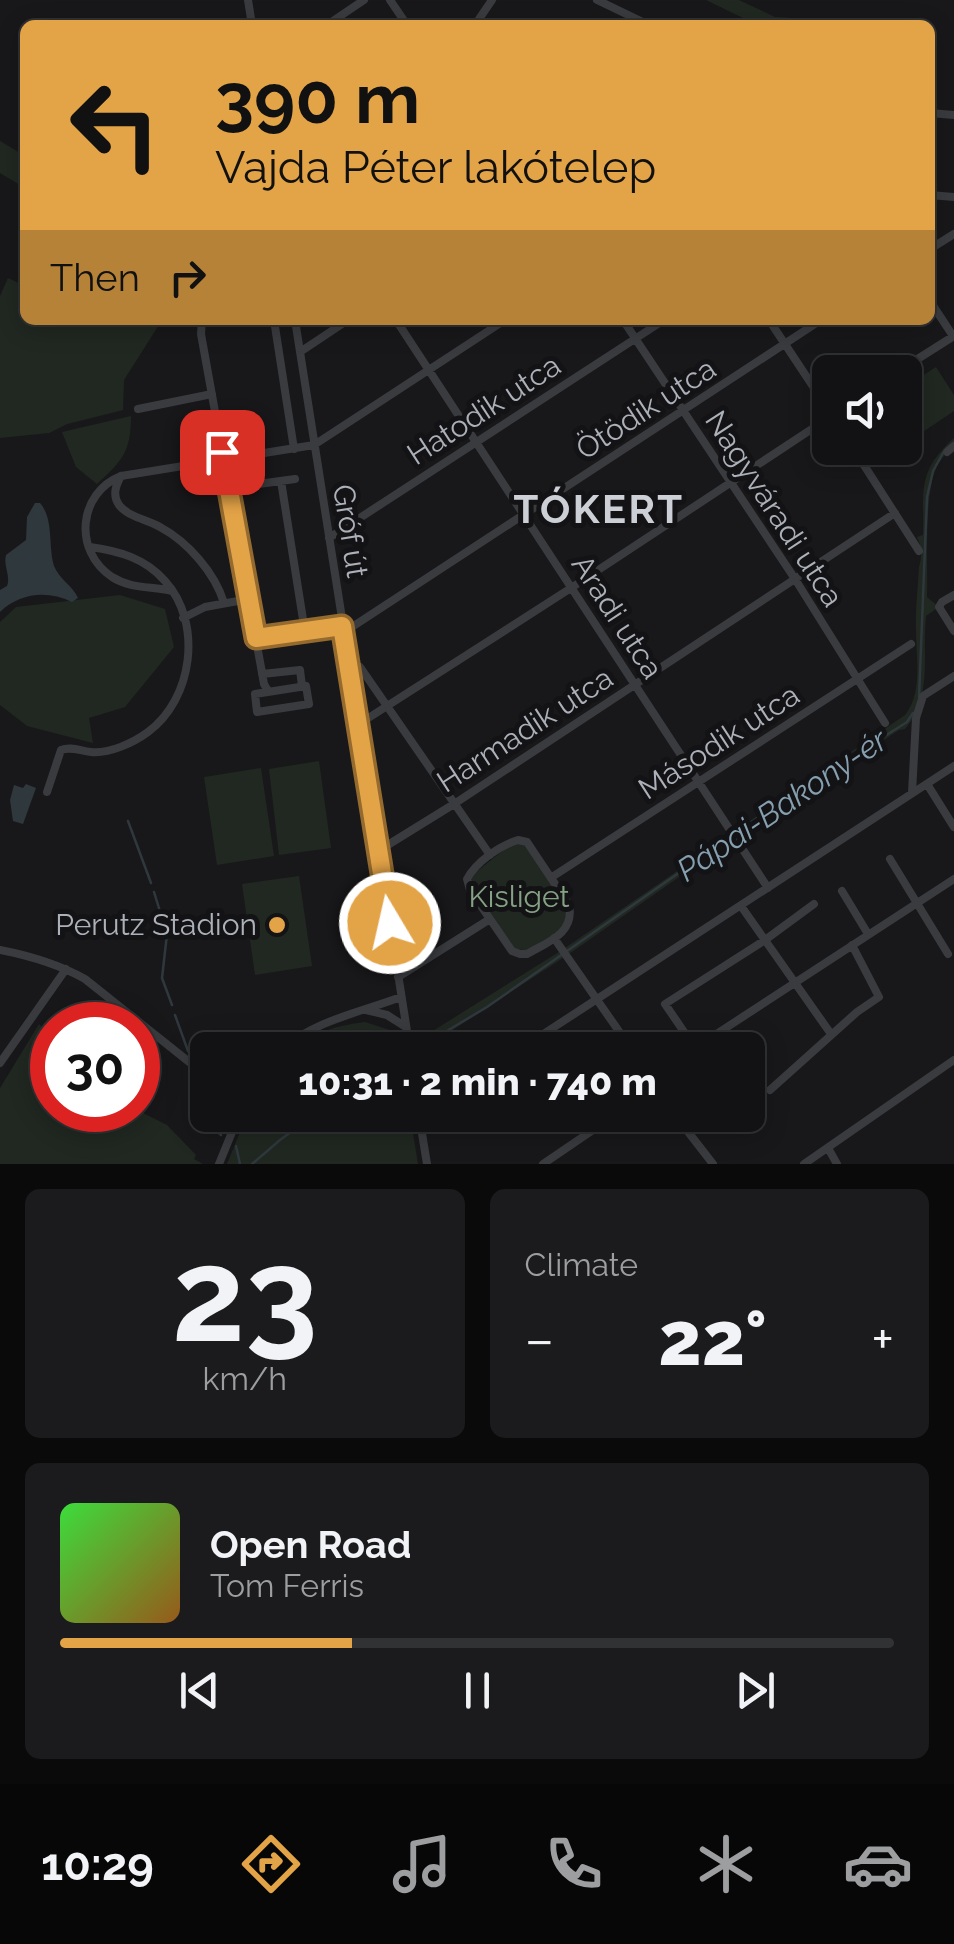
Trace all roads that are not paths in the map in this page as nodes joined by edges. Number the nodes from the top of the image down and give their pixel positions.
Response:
1 (364, 0) edge
2 (598, 0) edge
3 (622, 12) junction
4 (334, 20) edge
5 (618, 20) edge
6 (639, 20) edge
7 (935, 308) edge
8 (202, 325) edge
9 (275, 325) edge
10 (296, 325) edge
11 (340, 325) edge
12 (399, 325) edge
13 (498, 325) edge
14 (627, 325) edge
15 (656, 325) edge
16 (772, 325) edge
17 (814, 325) edge
18 (954, 336) edge
19 (636, 338) junction
20 (785, 344) junction
21 (300, 352) junction
22 (922, 357) edge
23 (429, 370) junction
24 (812, 386) edge
25 (212, 394) junction
26 (138, 409) dead end
27 (682, 411) junction
28 (812, 426) edge
29 (476, 443) junction
30 (314, 445) junction
31 (294, 449) junction
32 (224, 461) junction
33 (864, 465) edge
34 (121, 476) junction
35 (295, 479) dead end
36 (281, 481) junction
37 (730, 482) junction
38 (229, 488) junction
39 (896, 513) junction
40 (524, 516) junction
41 (329, 538) junction
42 (90, 547) junction
43 (919, 551) dead end
44 (794, 579) junction
45 (571, 588) junction
46 (172, 591) junction
47 (954, 595) edge
48 (249, 600) junction
49 (224, 604) junction
50 (183, 618) junction
51 (342, 626) junction
52 (954, 631) edge
53 (305, 632) junction
54 (256, 638) junction
55 (911, 644) dead end
56 (360, 667) dead end
57 (262, 674) junction
58 (954, 676) edge
59 (858, 678) junction
60 (635, 685) junction
61 (302, 686) junction
62 (268, 690) junction
63 (387, 707) junction
64 (885, 723) dead end
65 (359, 724) junction
66 (954, 766) edge
67 (699, 783) junction
68 (927, 784) junction
69 (47, 792) dead end
70 (912, 793) junction
71 (454, 804) junction
72 (954, 827) edge
73 (378, 851) junction
74 (490, 856) junction
75 (890, 859) dead end
76 (552, 877) junction
77 (954, 878) edge
78 (768, 888) junction
79 (842, 891) dead end
80 (917, 903) junction
81 (814, 904) dead end
82 (741, 906) junction
83 (490, 918) junction
84 (868, 934) junction
85 (554, 938) junction
86 (765, 940) junction
87 (852, 944) junction
88 (0, 950) edge
89 (948, 954) dead end
90 (66, 968) junction
91 (398, 978) junction
92 (794, 982) junction
93 (401, 996) junction
94 (596, 1001) junction
95 (366, 1010) junction
96 (406, 1027) junction
97 (304, 1032) edge
98 (407, 1032) edge
99 (547, 1032) edge
100 (619, 1032) edge
101 (683, 1032) edge
102 (719, 1032) edge
103 (831, 1034) junction
104 (954, 1060) edge
105 (0, 1062) edge
106 (190, 1063) edge
107 (770, 1090) dead end
108 (231, 1132) edge
109 (422, 1132) edge
110 (590, 1132) edge
111 (688, 1132) edge
112 (828, 1148) junction
113 (219, 1164) edge
114 (427, 1164) edge
115 (542, 1164) edge
116 (713, 1164) edge
117 (804, 1164) edge
118 (837, 1164) edge

1 - 4 street
2 - 3 street
3 - 5 street
3 - 6 street
7 - 18 street
8 - 25 street
9 - 31 street
10 - 21 street, Gróf út
11 - 21 street
12 - 23 street, Aradi utca
13 - 23 street
14 - 19 street, Nagyváradi utca
15 - 19 street, Hatodik utca
16 - 20 street
17 - 20 street, Ötödik utca
18 - 22 street
19 - 27 street, Nagyváradi utca
19 - 29 street, Hatodik utca
20 - 24 street
20 - 27 street, Ötödik utca
21 - 30 street, Gróf út
23 - 29 street, Aradi utca
23 - 30 street
25 - 26 street
25 - 32 street
27 - 37 street, Nagyváradi utca
27 - 40 street, Ötödik utca
28 - 37 street
29 - 40 street, Aradi utca
29 - 41 street, Hatodik utca
30 - 31 street
30 - 41 street, Gróf út
31 - 32 street
32 - 34 street
32 - 38 street
33 - 39 street
34 - 42 street
34 - 49 street
35 - 36 street
36 - 38 street
36 - 53 street
37 - 44 street, Nagyváradi utca
37 - 45 street
38 - 48 street
39 - 43 street
39 - 44 street, Harmadik utca
40 - 45 street, Aradi utca
40 - 51 street, Ötödik utca
41 - 51 street, Gróf út
42 - 46 street
42 - 46 street
44 - 59 street, Nagyváradi utca
44 - 60 street, Harmadik utca
45 - 60 street, Aradi utca
45 - 63 street
46 - 50 street
47 - 52 street
48 - 49 street
48 - 54 street
49 - 50 street
50 - 69 street
51 - 53 street, Ötödik utca
51 - 65 street, Gróf út
53 - 54 street, Ötödik utca
54 - 57 street
55 - 59 street, Második utca
56 - 63 street
57 - 61 street
57 - 62 street
58 - 70 street
59 - 64 street, Nagyváradi utca
59 - 67 street, Második utca
60 - 67 street, Aradi utca
60 - 71 street, Harmadik utca
61 - 62 street
61 - 62 street
63 - 65 street
63 - 71 street
65 - 73 street, Gróf út
66 - 68 street
67 - 76 street, Második utca
67 - 78 street, Aradi utca
68 - 70 street
68 - 72 street
70 - 78 street
71 - 73 street, Harmadik utca
71 - 74 street
73 - 91 street, Gróf út
74 - 76 street
74 - 83 street
75 - 80 street
76 - 85 street
77 - 80 street
78 - 82 street
79 - 84 street
80 - 84 street
80 - 89 street
81 - 86 street
82 - 86 street
82 - 94 street
83 - 85 street
83 - 91 street
84 - 87 street
85 - 94 street
86 - 92 street
86 - 101 street
87 - 92 street
87 - 103 street
88 - 90 street
90 - 105 street
90 - 106 street
91 - 93 street, Gróf út
92 - 102 street
92 - 103 street
93 - 95 street
93 - 96 street, Gróf út
94 - 99 street
94 - 100 street
95 - 96 street
95 - 97 street
96 - 98 street, Gróf út
103 - 107 street
104 - 112 street
108 - 113 street
109 - 114 street
110 - 115 street
111 - 116 street
112 - 117 street
112 - 118 street

